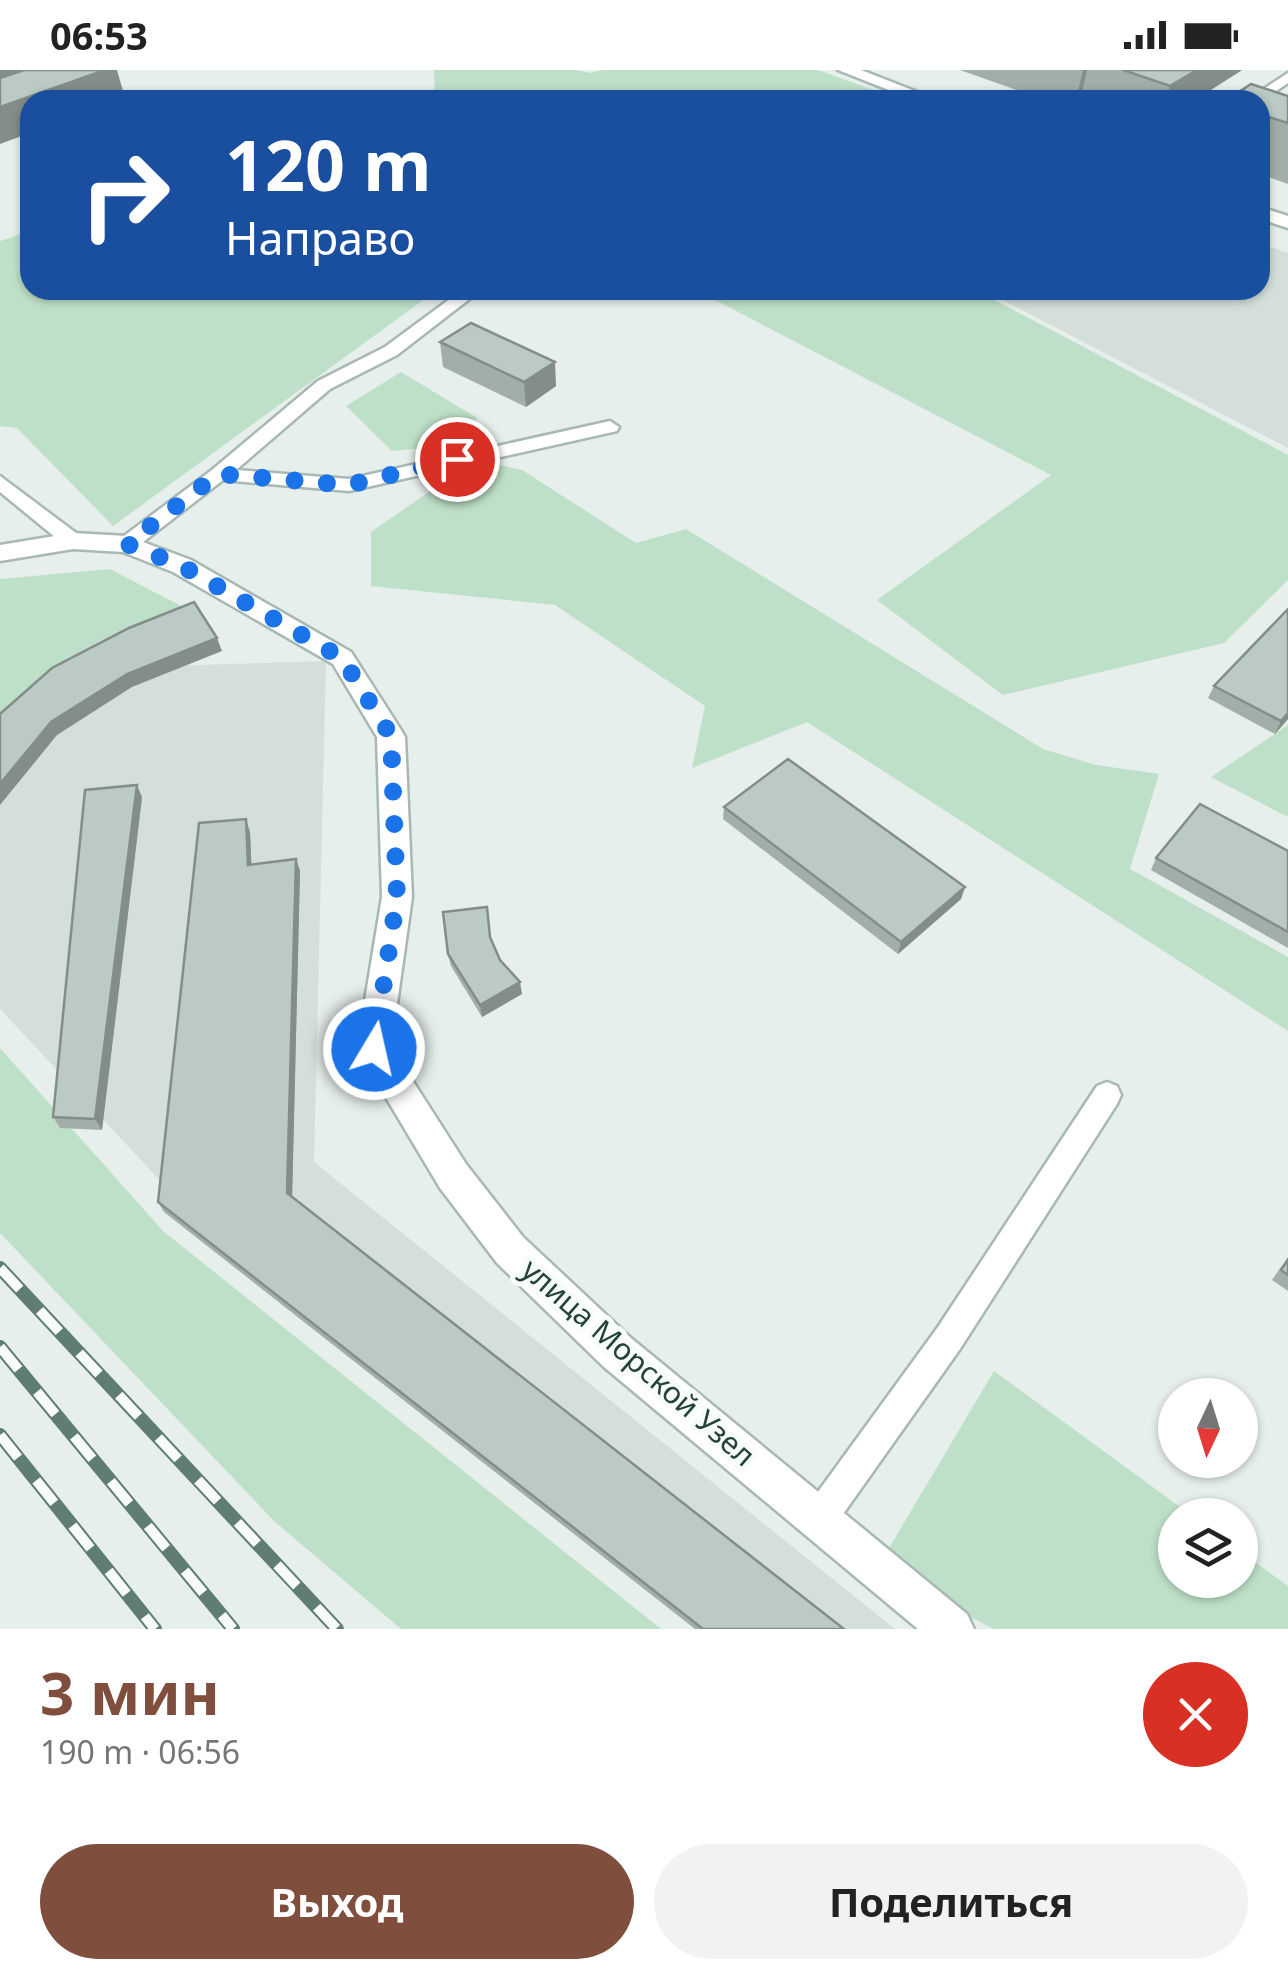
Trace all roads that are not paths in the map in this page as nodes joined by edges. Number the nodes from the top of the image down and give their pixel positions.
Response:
1 (846, 70) edge
2 (902, 90) edge
3 (460, 300) edge
4 (610, 427) dead end
5 (218, 474) junction
6 (0, 482) edge
7 (73, 540) junction
8 (127, 544) junction
9 (0, 553) edge
10 (1108, 1095) dead end
11 (819, 1519) junction
12 (952, 1629) edge

1 - 2 street
3 - 5 lane
4 - 5 lane
5 - 8 lane
6 - 7 lane
7 - 8 street, улица Морской Узел
7 - 9 street, улица Морской Узел
8 - 11 street, улица Морской Узел
10 - 11 lane
11 - 12 street, улица Морской Узел

